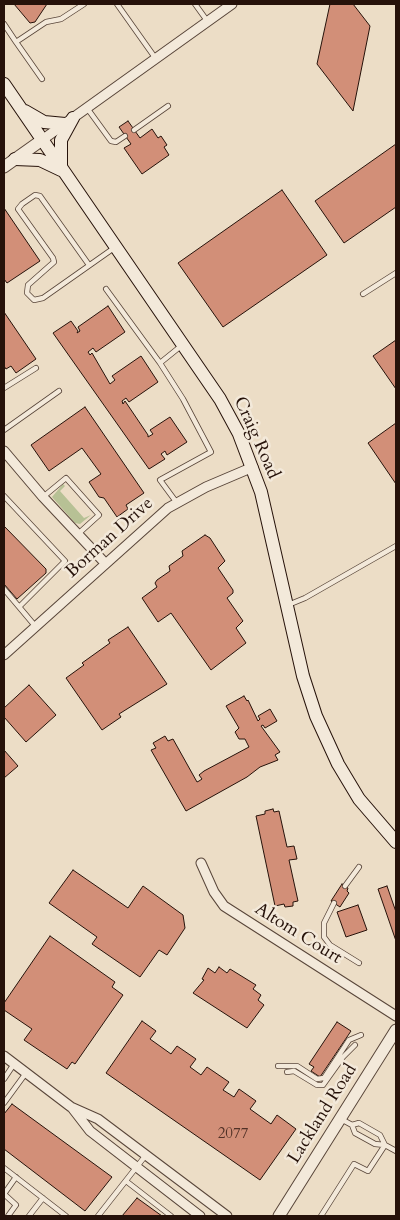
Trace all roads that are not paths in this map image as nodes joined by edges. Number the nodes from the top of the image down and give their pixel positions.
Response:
1 (84, 4) edge
2 (117, 4) edge
3 (196, 4) edge
4 (232, 4) edge
5 (208, 22) junction
6 (4, 24) edge
7 (16, 42) junction
8 (156, 59) junction
9 (42, 79) dead end
10 (4, 84) edge
11 (168, 106) dead end
12 (87, 108) junction
13 (21, 109) junction
14 (69, 121) junction
15 (134, 130) dead end
16 (125, 136) dead end
17 (42, 140) junction
18 (15, 159) junction
19 (4, 167) edge
20 (61, 170) junction
21 (115, 247) junction
22 (89, 265) junction
23 (396, 273) edge
24 (106, 289) dead end
25 (363, 294) dead end
26 (182, 345) junction
27 (160, 363) junction
28 (36, 368) dead end
29 (4, 388) edge
30 (59, 391) dead end
31 (4, 430) edge
32 (4, 451) edge
33 (253, 467) junction
34 (4, 496) edge
35 (43, 497) junction
36 (177, 503) junction
37 (78, 534) junction
38 (396, 546) edge
39 (105, 563) junction
40 (4, 589) edge
41 (286, 605) junction
42 (19, 607) junction
43 (36, 627) junction
44 (4, 656) edge
45 (396, 842) edge
46 (201, 863) dead end
47 (359, 866) dead end
48 (345, 886) dead end
49 (334, 903) dead end
50 (359, 963) dead end
51 (396, 1016) edge
52 (396, 1030) edge
53 (362, 1035) dead end
54 (355, 1045) dead end
55 (4, 1056) edge
56 (14, 1064) junction
57 (278, 1066) dead end
58 (287, 1072) dead end
59 (26, 1073) junction
60 (4, 1079) edge
61 (4, 1103) edge
62 (71, 1107) junction
63 (340, 1118) junction
64 (352, 1125) junction
65 (385, 1145) junction
66 (396, 1151) edge
67 (146, 1155) junction
68 (137, 1167) junction
69 (4, 1168) edge
70 (16, 1177) junction
71 (126, 1181) junction
72 (4, 1194) edge
73 (43, 1198) junction
74 (8, 1216) edge
75 (29, 1216) edge
76 (66, 1216) edge
77 (98, 1216) edge
78 (171, 1216) edge
79 (200, 1216) edge
80 (227, 1216) edge
81 (279, 1216) edge
82 (321, 1216) edge

1 - 7 lane
2 - 8 lane
3 - 5 lane
4 - 5 street
5 - 8 street
6 - 7 lane
7 - 9 lane
8 - 12 street
10 - 13 main road, Craig Road
11 - 15 lane
12 - 14 street
12 - 16 lane
13 - 14 main road
13 - 17 main road, Craig Road
14 - 17 street
14 - 20 main road
17 - 18 street
17 - 20 main road, Craig Road
18 - 19 street
18 - 20 main road
20 - 21 main road, Craig Road
21 - 22 lane
21 - 26 main road, Craig Road
22 - 22 lane
23 - 25 lane
24 - 27 lane
26 - 27 lane
26 - 33 main road, Craig Road
27 - 36 lane
28 - 29 lane
30 - 31 lane
32 - 35 street
33 - 36 street, Borman Drive
33 - 41 main road, Craig Road
34 - 42 lane
35 - 37 street
35 - 37 lane
36 - 39 street, Borman Drive
37 - 39 street
38 - 41 lane
39 - 43 street, Borman Drive
40 - 42 lane
41 - 45 main road, Craig Road
42 - 43 lane
43 - 44 street, Borman Drive
46 - 51 street, Altom Court
47 - 48 lane
49 - 50 lane
52 - 63 street, Lackland Road
53 - 57 lane
54 - 58 lane
55 - 56 street
56 - 59 street
56 - 60 lane
59 - 61 lane
59 - 62 street
62 - 67 street
62 - 68 street
63 - 64 lane
63 - 81 street, Lackland Road
64 - 65 lane
64 - 65 lane
65 - 66 lane
65 - 82 lane
67 - 68 lane
67 - 80 street
68 - 71 lane
68 - 79 street
69 - 70 lane
70 - 72 lane
70 - 73 lane
71 - 77 lane
71 - 78 lane
72 - 74 lane
73 - 75 lane
73 - 76 lane

